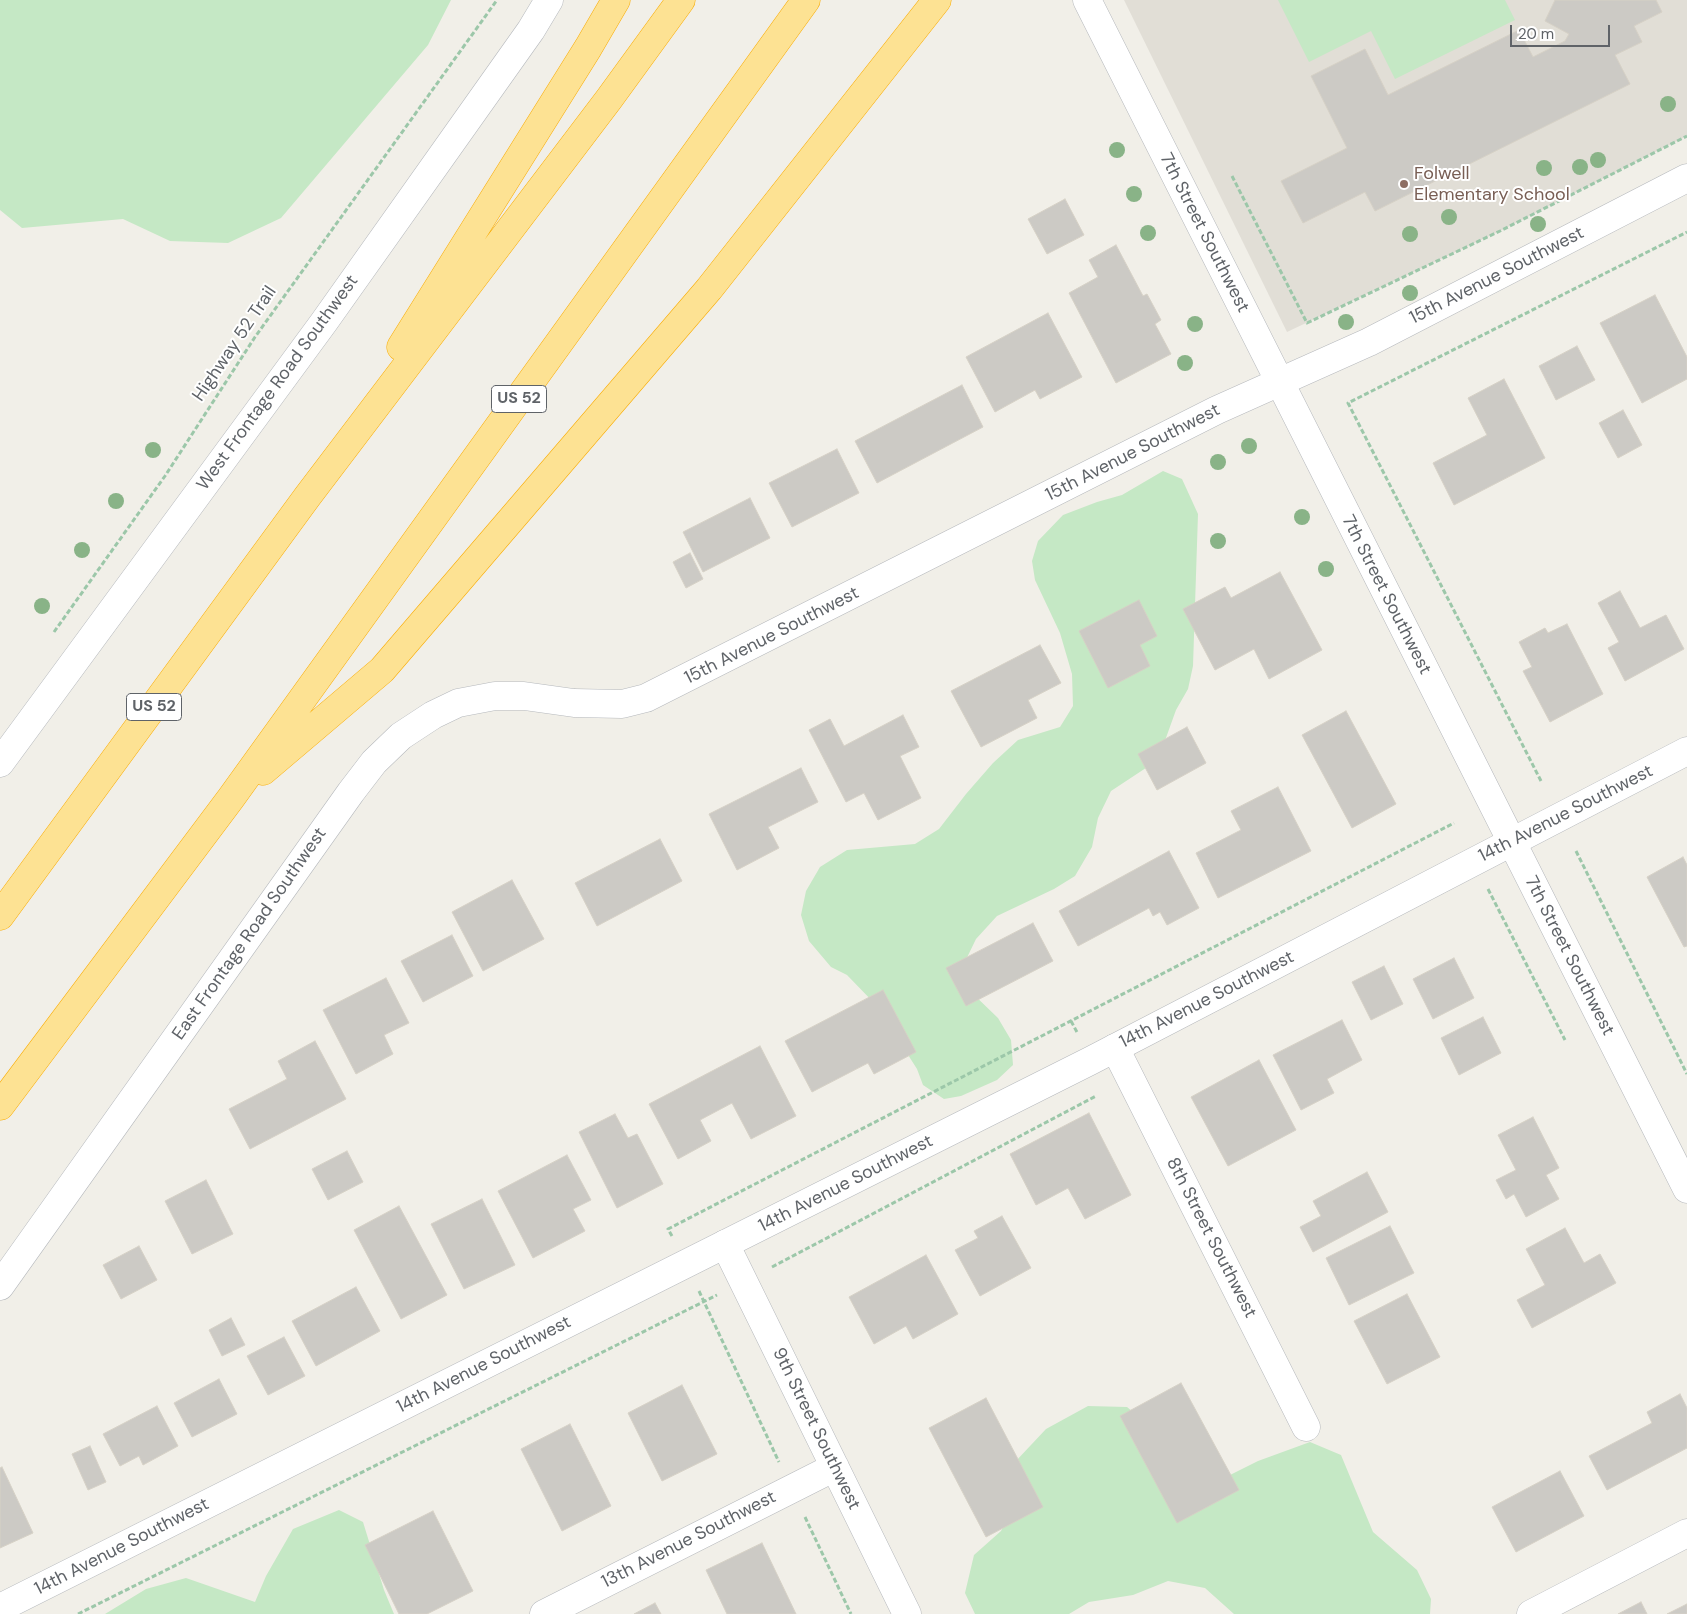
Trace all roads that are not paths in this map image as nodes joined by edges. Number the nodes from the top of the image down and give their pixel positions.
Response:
1 (549, 0) edge
2 (616, 0) edge
3 (681, 0) edge
4 (806, 0) edge
5 (937, 0) edge
6 (1087, 0) edge
7 (1687, 178) edge
8 (1279, 381) junction
9 (307, 497) junction
10 (574, 702) joint
11 (1687, 751) edge
12 (0, 763) edge
13 (231, 798) junction
14 (1511, 842) junction
15 (0, 916) edge
16 (1115, 1048) junction
17 (0, 1106) edge
18 (1687, 1189) edge
19 (724, 1244) junction
20 (0, 1286) edge
21 (1306, 1427) dead end
22 (835, 1467) junction
23 (1687, 1533) edge
24 (0, 1608) edge
25 (544, 1614) edge
26 (907, 1614) edge
27 (1532, 1614) edge

1 - 12 street, West Frontage Road Southwest
2 - 9 highway
3 - 9 highway, US 52
4 - 13 highway, US 52
5 - 13 highway
6 - 8 street, 7th Street Southwest
7 - 8 street, 15th Avenue Southwest
8 - 10 street, 15th Avenue Southwest
8 - 14 street, 7th Street Southwest
9 - 15 highway, US 52
10 - 20 street, East Frontage Road Southwest
11 - 14 street, 14th Avenue Southwest
13 - 17 highway, US 52
14 - 16 street, 14th Avenue Southwest
14 - 18 street, 7th Street Southwest
16 - 19 street, 14th Avenue Southwest
16 - 21 street, 8th Street Southwest
19 - 22 street, 9th Street Southwest
19 - 24 street, 14th Avenue Southwest
22 - 25 street, 13th Avenue Southwest
22 - 26 street, 9th Street Southwest
23 - 27 street

